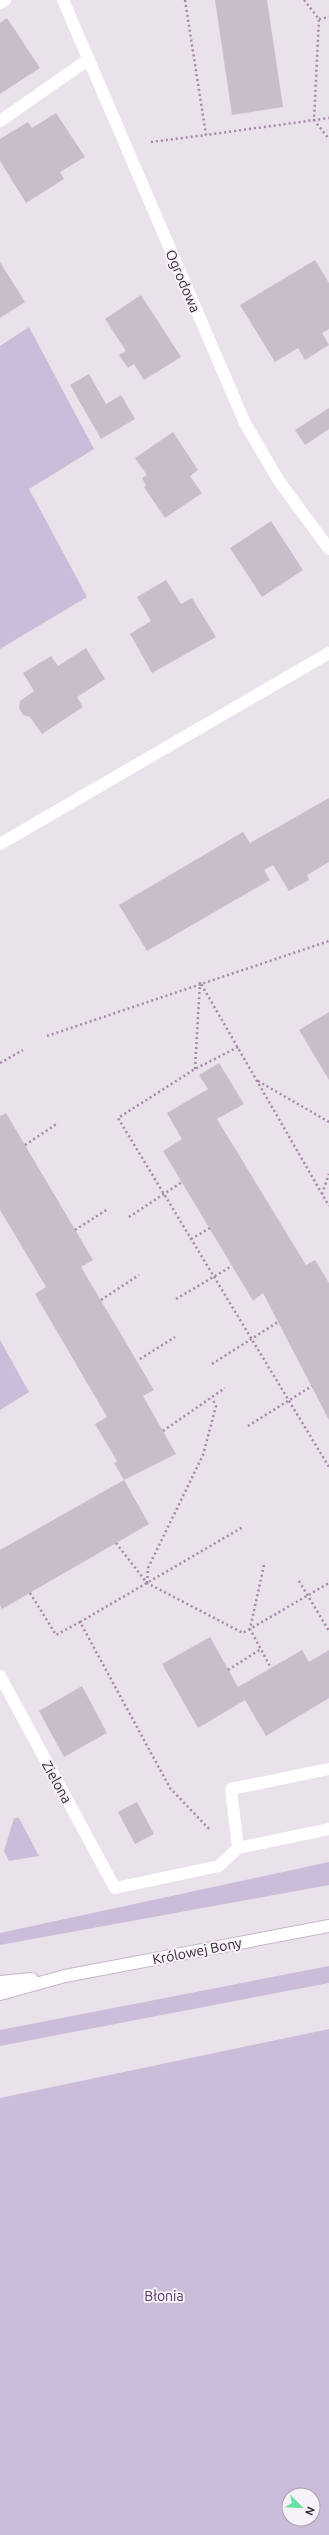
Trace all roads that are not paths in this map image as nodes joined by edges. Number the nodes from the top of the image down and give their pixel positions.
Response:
1 (5, 0) edge
2 (63, 0) edge
3 (0, 3) edge
4 (89, 59) junction
5 (0, 120) edge
6 (329, 549) edge
7 (329, 653) edge
8 (0, 844) edge
9 (0, 1676) edge
10 (329, 1769) edge
11 (329, 1829) edge
12 (238, 1848) junction
13 (329, 1926) edge
14 (65, 1976) junction
15 (0, 1982) edge
16 (0, 1994) edge

1 - 3 street
2 - 4 street, Ogrodowa
4 - 5 street
4 - 6 street, Ogrodowa
7 - 8 street
9 - 12 street, Zielona
10 - 12 street
11 - 12 street
13 - 14 street, Królowej Bony
14 - 15 street, Królowej Bony
14 - 16 street, Królowej Bony

